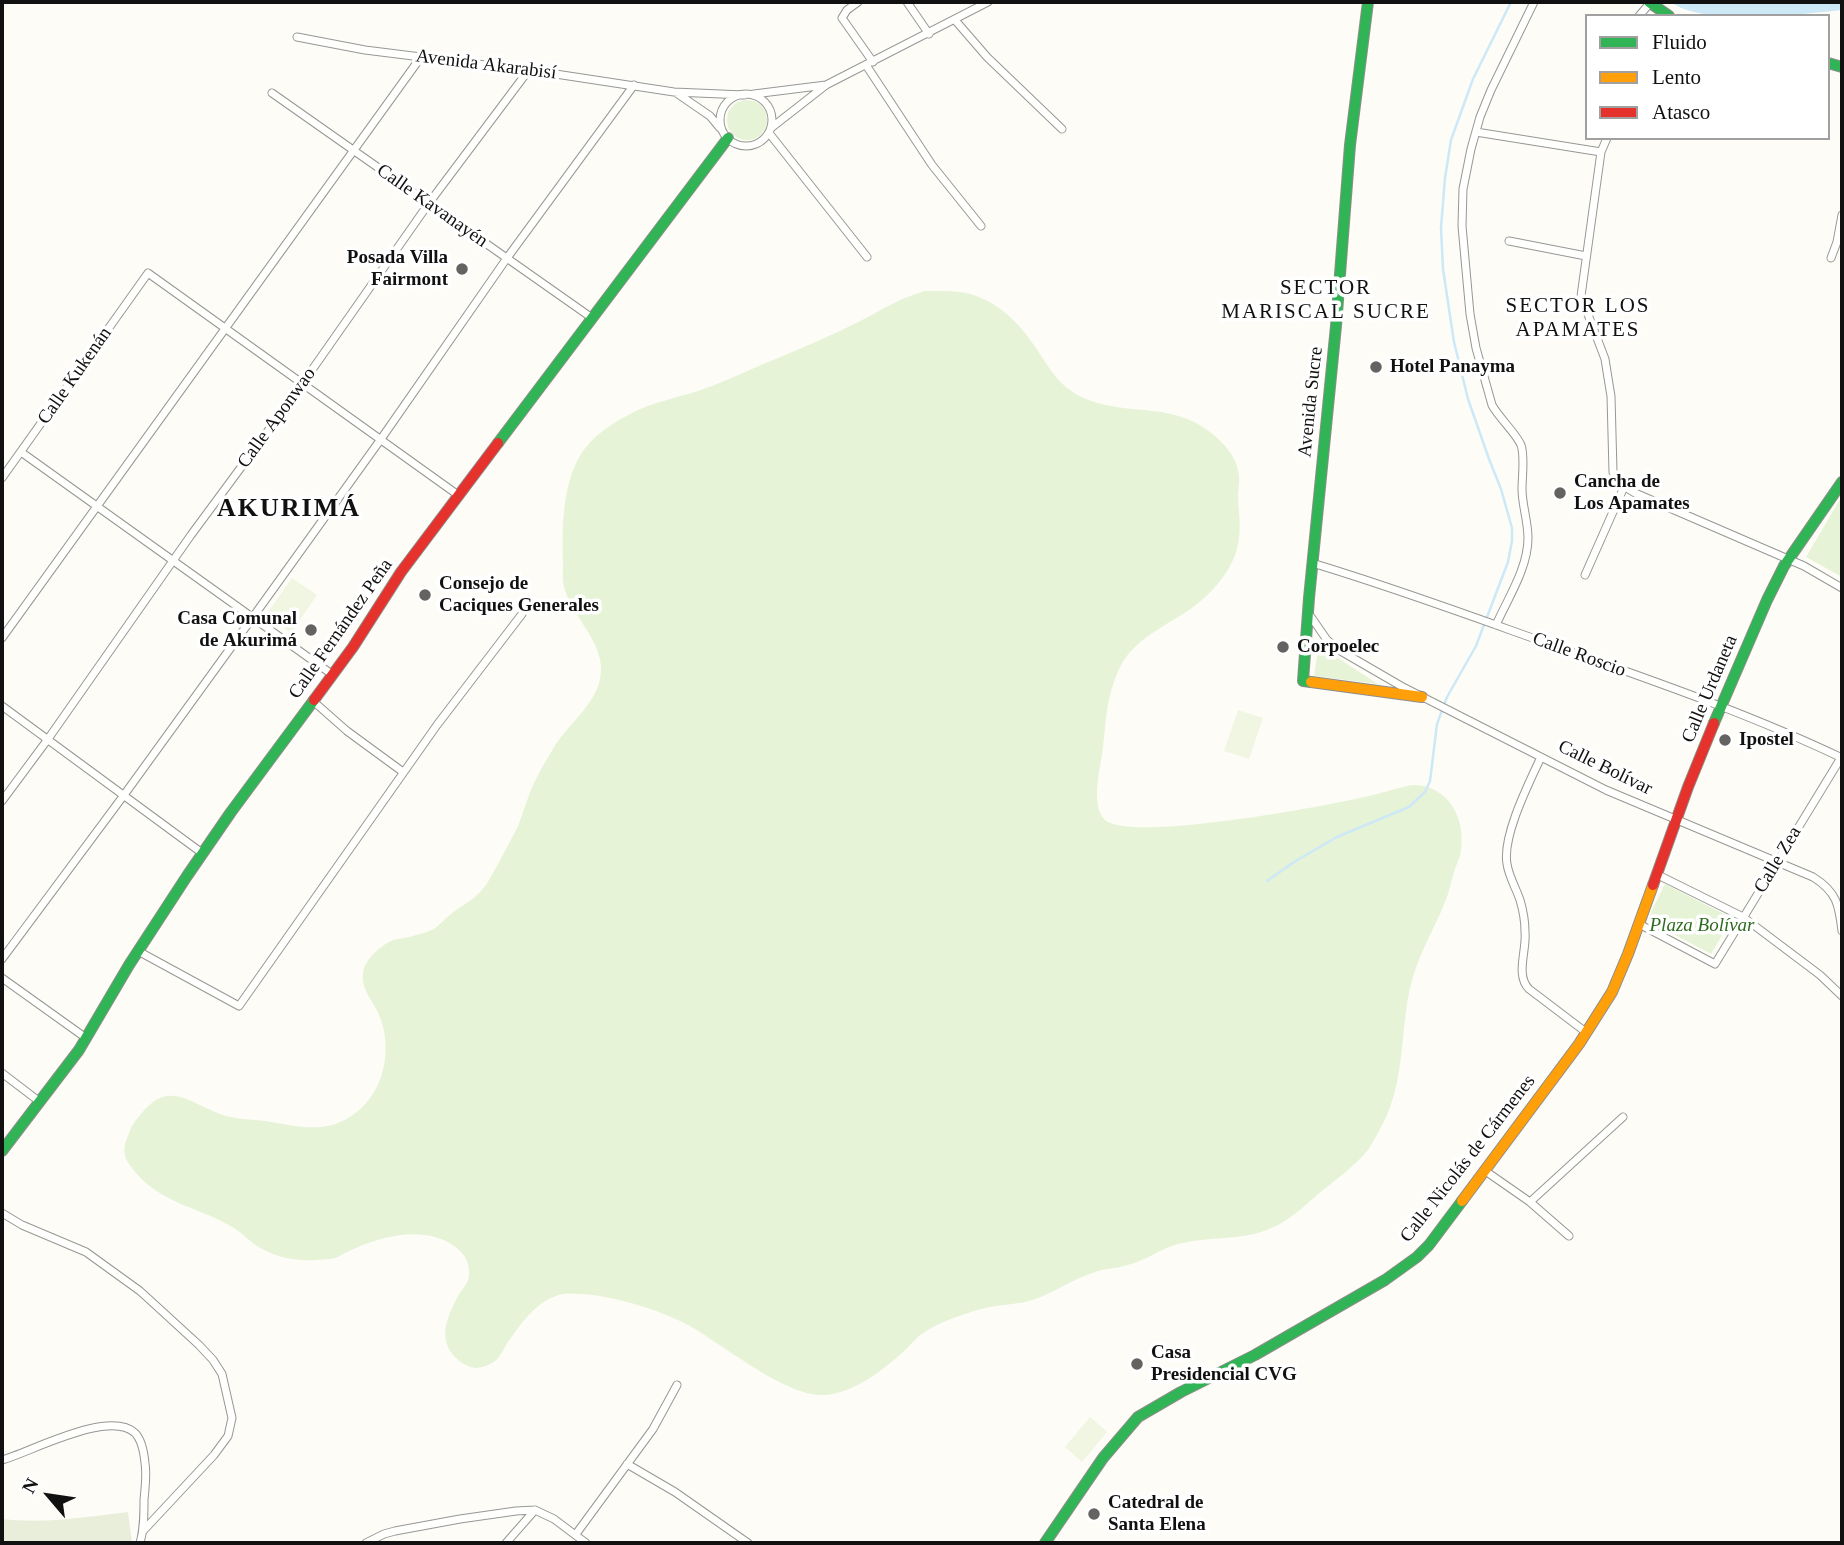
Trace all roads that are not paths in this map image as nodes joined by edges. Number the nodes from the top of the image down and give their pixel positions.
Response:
1 (857, 2) edge
2 (907, 2) edge
3 (988, 2) edge
4 (1368, 2) edge
5 (1534, 2) edge
6 (1649, 2) edge
7 (1666, 14) edge
8 (955, 20) junction
9 (929, 34) junction
10 (297, 37) dead end
11 (421, 57) junction
12 (869, 63) junction
13 (528, 71) junction
14 (634, 85) junction
15 (826, 85) junction
16 (674, 92) junction
17 (272, 93) dead end
18 (748, 95) junction
19 (1062, 130) dead end
20 (770, 131) junction
21 (1476, 132) junction
22 (725, 135) junction
23 (1602, 145) edge
24 (353, 150) junction
25 (429, 203) junction
26 (1842, 215) edge
27 (981, 226) dead end
28 (1509, 240) dead end
29 (1586, 256) junction
30 (867, 257) dead end
31 (507, 258) junction
32 (1831, 258) dead end
33 (592, 318) junction
34 (225, 328) junction
35 (303, 383) junction
36 (381, 439) junction
37 (21, 452) junction
38 (2, 478) edge
39 (1842, 482) edge
40 (1624, 487) junction
41 (458, 495) junction
42 (97, 506) junction
43 (1788, 559) junction
44 (174, 560) junction
45 (1312, 563) junction
46 (1585, 575) dead end
47 (1842, 587) edge
48 (1308, 612) junction
49 (522, 614) dead end
50 (253, 617) junction
51 (1494, 624) junction
52 (2, 638) edge
53 (333, 675) junction
54 (1303, 681) joint
55 (1422, 696) junction
56 (313, 701) junction
57 (2, 706) edge
58 (1721, 706) junction
59 (48, 739) junction
60 (1541, 757) junction
61 (1842, 757) edge
62 (403, 772) junction
63 (124, 795) junction
64 (2, 801) edge
65 (1676, 820) junction
66 (202, 853) junction
67 (1777, 861) junction
68 (1656, 874) junction
69 (1743, 917) junction
70 (1639, 925) junction
71 (1842, 931) edge
72 (138, 951) junction
73 (2, 958) edge
74 (2, 978) edge
75 (1842, 996) edge
76 (1587, 1032) junction
77 (86, 1038) junction
78 (2, 1073) edge
79 (40, 1101) junction
80 (1623, 1117) dead end
81 (2, 1151) edge
82 (1484, 1170) junction
83 (1530, 1202) junction
84 (2, 1213) edge
85 (1569, 1236) dead end
86 (677, 1384) dead end
87 (2, 1460) edge
88 (627, 1464) junction
89 (535, 1510) junction
90 (143, 1531) junction
91 (576, 1534) junction
92 (140, 1543) edge
93 (366, 1543) edge
94 (506, 1543) edge
95 (586, 1543) edge
96 (748, 1543) edge
97 (1045, 1543) edge

1 - 12 street
2 - 9 street
3 - 8 street, Avenida Akarabisí
4 - 45 main road, Avenida Sucre
5 - 21 street
6 - 7 main road
8 - 9 street, Avenida Akarabisí
8 - 19 street
9 - 12 street, Avenida Akarabisí
10 - 11 street, Avenida Akarabisí
11 - 13 street, Avenida Akarabisí
11 - 24 street
12 - 15 street, Avenida Akarabisí
12 - 27 street
13 - 14 street, Avenida Akarabisí
13 - 25 street, Calle Aponwao
14 - 16 street, Avenida Akarabisí
14 - 31 street
15 - 18 street, Avenida Akarabisí
15 - 20 street, Avenida Akarabisí
16 - 18 street, Avenida Akarabisí
16 - 22 street, Avenida Akarabisí
17 - 24 street, Calle Kavanayén
18 - 20 street
18 - 22 street
20 - 22 street
20 - 30 street
21 - 23 street
21 - 51 street
22 - 33 main road, Calle Fernández Peña
23 - 29 street
24 - 25 street, Calle Kavanayén
24 - 34 street
25 - 31 street, Calle Kavanayén
25 - 35 street, Calle Aponwao
26 - 32 street
28 - 29 street
29 - 40 street
31 - 33 street, Calle Kavanayén
31 - 36 street
33 - 41 main road, Calle Fernández Peña
34 - 35 street
34 - 37 street, Calle Kukenán
34 - 42 street
35 - 36 street
35 - 44 street, Calle Aponwao
36 - 41 street
36 - 50 street
37 - 38 street, Calle Kukenán
37 - 42 street
39 - 43 main road, Calle Urdaneta
40 - 43 street
40 - 46 street
41 - 53 main road, Calle Fernández Peña
42 - 44 street
42 - 52 street
43 - 47 street
43 - 58 main road, Calle Urdaneta
44 - 50 street
44 - 59 street, Calle Aponwao
45 - 48 main road, Avenida Sucre
45 - 51 street, Calle Roscio
48 - 54 main road, Avenida Sucre
48 - 55 street, Calle Bolívar
49 - 62 street
50 - 53 street
50 - 63 street
51 - 58 street, Calle Roscio
53 - 56 main road, Calle Fernández Peña
54 - 55 main road, Calle Bolívar
55 - 60 street, Calle Bolívar
56 - 62 street
56 - 66 main road, Calle Fernández Peña
57 - 59 street
58 - 61 street, Calle Roscio
58 - 65 main road, Calle Urdaneta
59 - 63 street
59 - 64 street, Calle Aponwao
60 - 65 street, Calle Bolívar
60 - 76 street
61 - 67 street, Calle Zea
62 - 72 street
63 - 66 street
63 - 73 street
65 - 67 street, Calle Bolívar
65 - 68 main road, Calle Urdaneta
66 - 72 main road, Calle Fernández Peña
67 - 69 street, Calle Zea
67 - 71 street, Calle Bolívar
68 - 69 street
68 - 70 main road, Calle Urdaneta
69 - 70 street, Calle Zea
69 - 75 street
70 - 76 main road, Calle Nicolás de Cármenes
72 - 77 main road, Calle Fernández Peña
74 - 77 street
76 - 82 main road, Calle Nicolás de Cármenes
77 - 79 main road, Calle Fernández Peña
78 - 79 street
79 - 81 main road, Calle Fernández Peña
80 - 83 street
82 - 83 street
82 - 97 main road, Calle Nicolás de Cármenes
83 - 85 street
84 - 90 street
86 - 88 street
87 - 90 street
88 - 91 street
88 - 96 street
89 - 91 street
89 - 93 street
89 - 94 street
90 - 92 street
91 - 95 street

